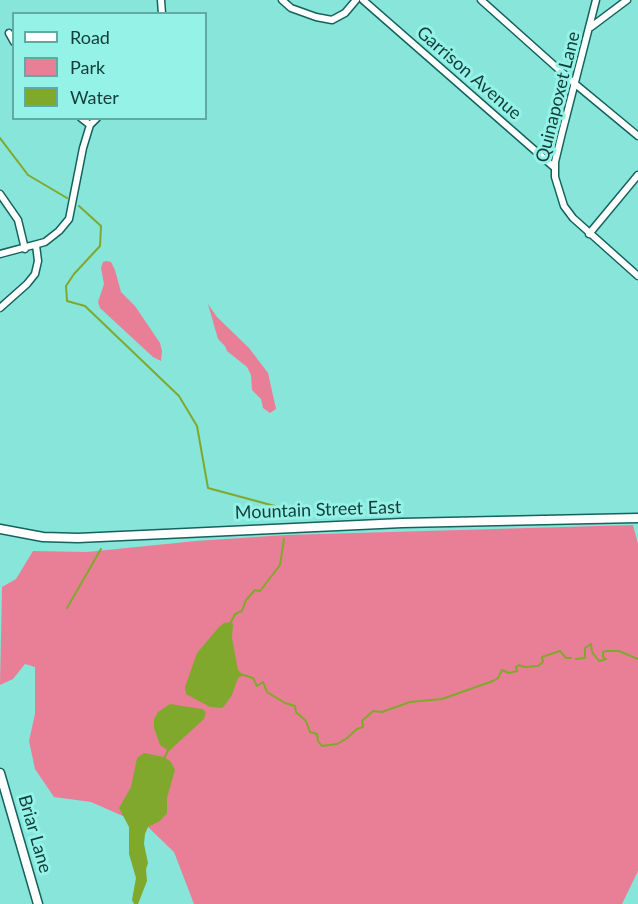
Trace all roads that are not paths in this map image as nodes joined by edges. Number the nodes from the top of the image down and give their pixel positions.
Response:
1 (282, 0) edge
2 (356, 0) edge
3 (363, 0) edge
4 (481, 0) edge
5 (596, 0) edge
6 (627, 0) edge
7 (591, 27) junction
8 (9, 33) dead end
9 (12, 38) edge
10 (574, 83) junction
11 (83, 120) edge
12 (95, 120) edge
13 (90, 126) junction
14 (638, 136) edge
15 (555, 168) junction
16 (638, 175) edge
17 (0, 194) edge
18 (589, 234) junction
19 (36, 245) junction
20 (25, 249) junction
21 (0, 254) edge
22 (638, 276) edge
23 (0, 308) edge
24 (638, 518) edge
25 (0, 529) edge
26 (0, 773) edge
27 (38, 904) edge

1 - 2 street
3 - 15 street, Garrison Avenue
4 - 10 street
5 - 7 street, Quinapoxet Lane
6 - 7 street
7 - 10 street, Quinapoxet Lane
8 - 9 street
10 - 14 street
10 - 15 street, Quinapoxet Lane
11 - 13 street
12 - 13 street
13 - 19 street
15 - 18 street, Quinapoxet Lane
16 - 18 street
17 - 20 street
18 - 22 street, Quinapoxet Lane
19 - 20 street
19 - 23 street
20 - 21 street
24 - 25 main road, Mountain Street East
26 - 27 main road, Briar Lane

